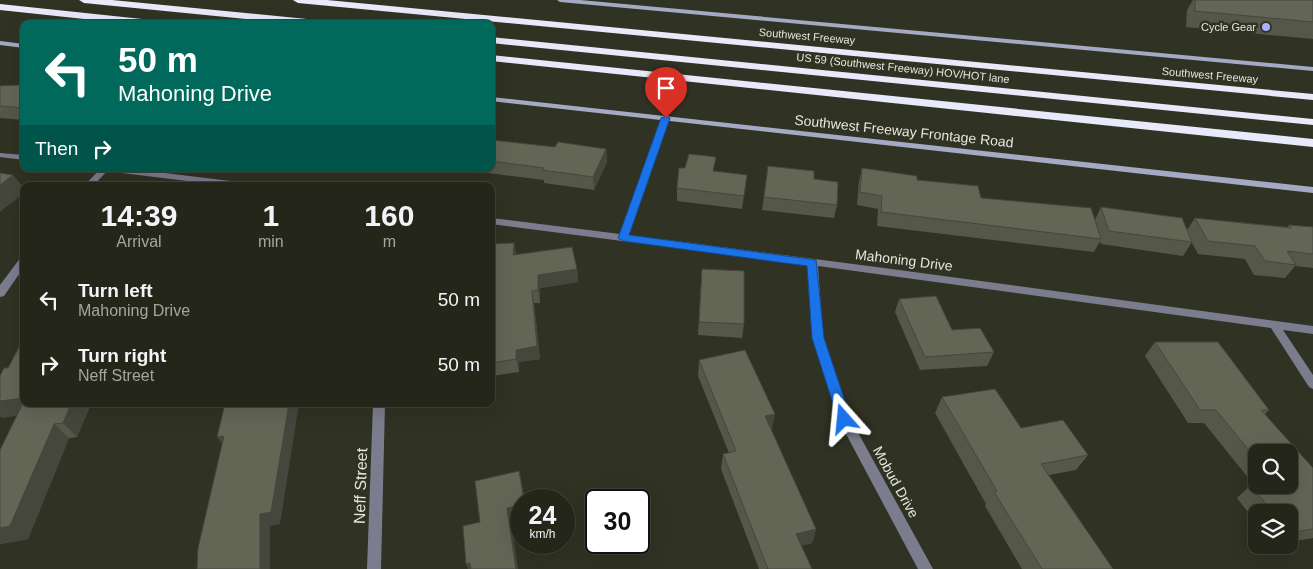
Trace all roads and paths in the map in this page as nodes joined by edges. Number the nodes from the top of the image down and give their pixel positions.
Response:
1 (84, 0) edge
2 (298, 0) edge
3 (560, 0) edge
4 (0, 7) edge
5 (123, 20) edge
6 (286, 20) edge
7 (495, 40) edge
8 (0, 43) edge
9 (20, 46) edge
10 (495, 58) edge
11 (1313, 69) edge
12 (1313, 97) edge
13 (495, 100) edge
14 (666, 118) junction
15 (1313, 122) edge
16 (1313, 143) edge
17 (0, 155) edge
18 (20, 158) edge
19 (102, 172) edge
20 (137, 172) edge
21 (92, 182) edge
22 (216, 182) edge
23 (1313, 190) edge
24 (495, 222) edge
25 (623, 238) junction
26 (812, 263) junction
27 (20, 264) edge
28 (0, 292) edge
29 (1274, 324) junction
30 (1313, 330) edge
31 (1313, 384) edge
32 (379, 407) edge
33 (374, 569) edge
34 (926, 569) edge

1 - 6 highway
2 - 12 highway, Southwest Freeway
3 - 11 main road
4 - 5 highway
7 - 15 highway, US 59 (Southwest Freeway) HOV/HOT lane
8 - 9 main road
10 - 16 highway
13 - 14 main road, Southwest Freeway Frontage Road
14 - 23 main road, Southwest Freeway Frontage Road
14 - 25 street
17 - 18 street
19 - 21 street
20 - 22 street
24 - 25 street, Mahoning Drive
25 - 26 street, Mahoning Drive
26 - 29 street, Mahoning Drive
26 - 34 street, Mobud Drive
27 - 28 street
29 - 30 street, Mahoning Drive
29 - 31 street
32 - 33 street, Neff Street

